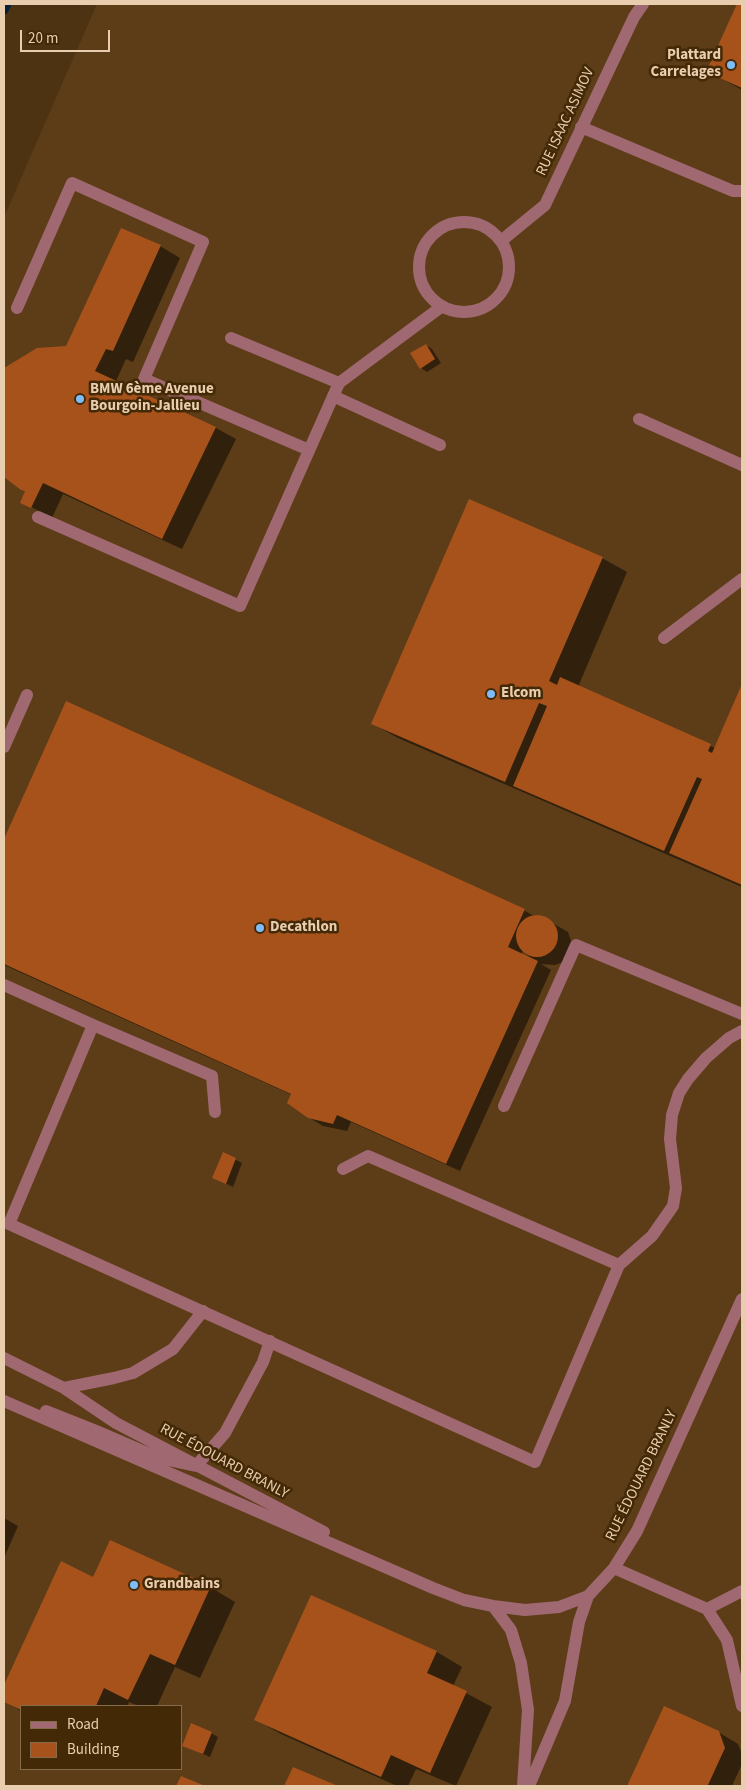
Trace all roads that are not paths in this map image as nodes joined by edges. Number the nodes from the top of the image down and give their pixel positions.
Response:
1 (644, 4) edge
2 (581, 127) junction
3 (742, 192) edge
4 (501, 241) junction
5 (441, 307) junction
6 (17, 308) dead end
7 (231, 338) dead end
8 (339, 383) junction
9 (333, 396) junction
10 (639, 419) dead end
11 (440, 446) dead end
12 (309, 450) junction
13 (742, 465) edge
14 (38, 517) dead end
15 (742, 580) edge
16 (664, 638) dead end
17 (28, 695) dead end
18 (4, 747) edge
19 (4, 985) edge
20 (742, 1014) edge
21 (93, 1025) junction
22 (742, 1031) edge
23 (504, 1106) dead end
24 (215, 1112) dead end
25 (343, 1169) dead end
26 (619, 1265) junction
27 (742, 1299) edge
28 (203, 1311) junction
29 (270, 1341) junction
30 (4, 1358) edge
31 (64, 1388) junction
32 (4, 1401) edge
33 (21, 1408) junction
34 (196, 1466) junction
35 (614, 1568) junction
36 (433, 1588) junction
37 (742, 1591) edge
38 (588, 1596) junction
39 (493, 1606) junction
40 (707, 1609) junction
41 (742, 1706) edge
42 (524, 1786) edge
43 (528, 1786) edge

1 - 2 street, RUE ISAAC ASIMOV
2 - 3 street
2 - 4 street, RUE ISAAC ASIMOV
4 - 5 street
4 - 5 street
5 - 8 street
6 - 12 street
7 - 8 street
8 - 9 street
9 - 11 street
9 - 12 street
10 - 13 street
12 - 14 street
15 - 16 street
17 - 18 street
19 - 21 street
20 - 23 street
21 - 24 street
21 - 28 street
22 - 26 street
25 - 26 street
26 - 29 street
27 - 35 street, RUE ÉDOUARD BRANLY
28 - 29 street
28 - 31 street
29 - 34 street
30 - 31 street, RUE ÉDOUARD BRANLY
31 - 34 street, RUE ÉDOUARD BRANLY
32 - 33 street, RUE ÉDOUARD BRANLY
33 - 34 street
33 - 36 street, RUE ÉDOUARD BRANLY
34 - 36 street, RUE ÉDOUARD BRANLY
35 - 38 street, RUE ÉDOUARD BRANLY
35 - 40 street
36 - 39 street, RUE ÉDOUARD BRANLY
37 - 40 street
38 - 39 street, RUE ÉDOUARD BRANLY
38 - 43 street
39 - 42 street
40 - 41 street

